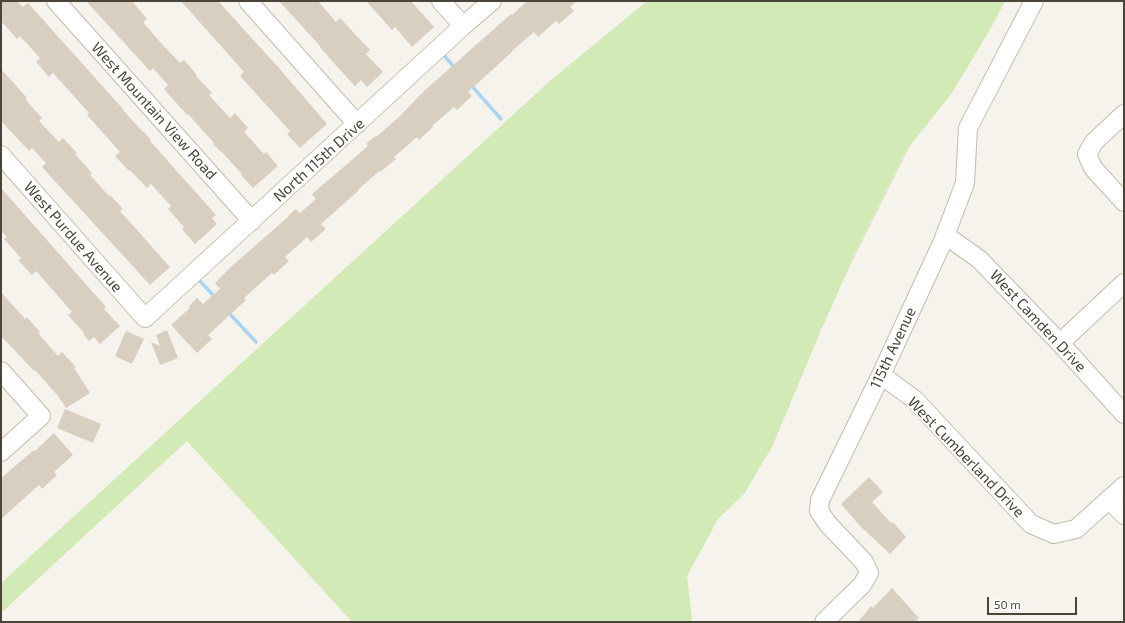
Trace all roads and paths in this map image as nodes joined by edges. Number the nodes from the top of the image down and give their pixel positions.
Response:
1 (56, 1) edge
2 (248, 1) edge
3 (441, 1) edge
4 (492, 1) edge
5 (1034, 1) edge
6 (464, 26) junction
7 (1124, 114) edge
8 (358, 124) junction
9 (1, 155) edge
10 (1124, 202) edge
11 (252, 221) junction
12 (945, 234) junction
13 (1124, 283) edge
14 (145, 318) joint
15 (1060, 343) junction
16 (1, 371) edge
17 (881, 375) junction
18 (1124, 414) edge
19 (1, 452) edge
20 (1124, 486) edge
21 (1109, 499) junction
22 (1124, 515) edge
23 (824, 622) edge

1 - 11 street, West Mountain View Road
2 - 8 street
3 - 6 street
4 - 6 street, North 115th Drive
5 - 12 street, 115th Avenue
6 - 8 street, North 115th Drive
7 - 10 street
8 - 11 street, North 115th Drive
9 - 14 street, West Purdue Avenue
11 - 14 street, North 115th Drive
12 - 15 street, West Camden Drive
12 - 17 street, 115th Avenue
13 - 15 street
15 - 18 street, West Camden Drive
16 - 19 street
17 - 21 street, West Cumberland Drive
17 - 23 street, 115th Avenue
20 - 21 street
21 - 22 street

